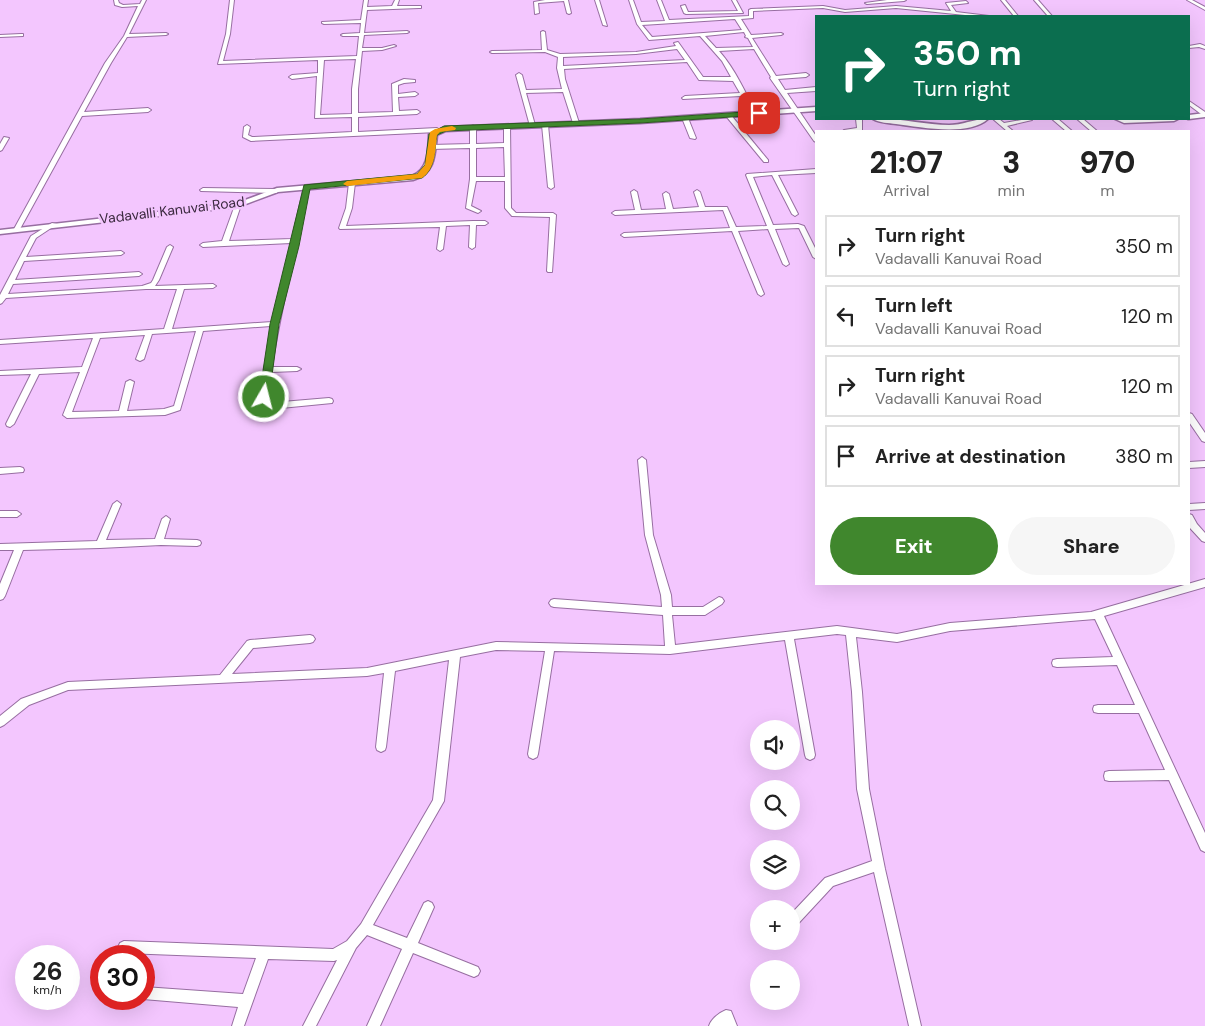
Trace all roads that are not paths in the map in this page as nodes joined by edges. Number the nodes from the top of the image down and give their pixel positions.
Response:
1 (116, 0) edge
2 (232, 0) edge
3 (366, 0) edge
4 (397, 0) edge
5 (565, 0) edge
6 (597, 0) edge
7 (631, 0) edge
8 (658, 0) edge
9 (734, 0) edge
10 (812, 0) edge
11 (904, 0) edge
12 (1003, 0) edge
13 (1036, 0) edge
14 (1189, 0) edge
15 (866, 1) edge
16 (889, 1) edge
17 (965, 1) edge
18 (142, 2) edge
19 (683, 6) dead end
20 (710, 6) dead end
21 (394, 7) junction
22 (419, 7) dead end
23 (895, 7) junction
24 (825, 8) junction
25 (906, 8) junction
26 (364, 9) junction
27 (872, 9) junction
28 (1205, 9) edge
29 (863, 10) junction
30 (939, 10) junction
31 (712, 12) junction
32 (954, 12) junction
33 (537, 13) dead end
34 (569, 13) dead end
35 (832, 15) edge
36 (869, 15) edge
37 (910, 15) edge
38 (943, 15) edge
39 (975, 15) edge
40 (1015, 15) edge
41 (1049, 15) edge
42 (715, 18) junction
43 (737, 18) junction
44 (363, 21) junction
45 (668, 22) junction
46 (324, 23) dead end
47 (605, 24) dead end
48 (639, 24) junction
49 (744, 31) junction
50 (407, 32) dead end
51 (543, 32) dead end
52 (166, 34) dead end
53 (361, 34) junction
54 (701, 34) junction
55 (781, 34) dead end
56 (21, 35) dead end
57 (343, 35) dead end
58 (0, 36) edge
59 (126, 36) junction
60 (747, 36) junction
61 (672, 37) junction
62 (394, 46) dead end
63 (679, 47) junction
64 (1190, 47) edge
65 (754, 48) junction
66 (1205, 48) edge
67 (359, 50) junction
68 (716, 50) junction
69 (545, 51) junction
70 (492, 52) dead end
71 (581, 55) junction
72 (560, 56) junction
73 (358, 57) junction
74 (321, 60) junction
75 (687, 60) junction
76 (582, 67) junction
77 (560, 68) junction
78 (320, 74) junction
79 (519, 75) dead end
80 (806, 75) dead end
81 (292, 77) dead end
82 (773, 78) junction
83 (735, 79) junction
84 (412, 81) dead end
85 (815, 89) edge
86 (565, 90) junction
87 (523, 92) junction
88 (783, 92) junction
89 (415, 94) dead end
90 (744, 94) junction
91 (395, 96) junction
92 (685, 98) dead end
93 (1190, 104) edge
94 (815, 109) edge
95 (148, 110) dead end
96 (796, 111) junction
97 (396, 112) junction
98 (417, 112) dead end
99 (80, 114) junction
100 (754, 114) junction
101 (355, 115) junction
102 (728, 115) junction
103 (1205, 115) edge
104 (1190, 117) edge
105 (685, 118) junction
106 (859, 120) edge
107 (884, 120) edge
108 (982, 120) edge
109 (997, 120) edge
110 (1029, 120) edge
111 (1056, 120) edge
112 (1081, 120) edge
113 (576, 123) junction
114 (532, 125) junction
115 (545, 125) junction
116 (1004, 125) junction
117 (507, 126) junction
118 (247, 127) dead end
119 (473, 128) junction
120 (437, 130) junction
121 (853, 130) edge
122 (1009, 130) edge
123 (1068, 130) edge
124 (1093, 130) edge
125 (354, 134) junction
126 (6, 138) dead end
127 (693, 138) dead end
128 (815, 139) edge
129 (507, 145) junction
130 (473, 146) junction
131 (431, 147) junction
132 (0, 149) edge
133 (766, 161) dead end
134 (815, 171) edge
135 (774, 174) junction
136 (473, 179) junction
137 (507, 179) junction
138 (352, 183) junction
139 (306, 187) junction
140 (551, 187) dead end
141 (203, 190) dead end
142 (276, 191) junction
143 (634, 192) dead end
144 (697, 192) dead end
145 (666, 194) dead end
146 (238, 205) junction
147 (703, 209) junction
148 (478, 211) dead end
149 (670, 211) junction
150 (638, 212) junction
151 (615, 213) dead end
152 (795, 214) dead end
153 (473, 223) junction
154 (485, 223) dead end
155 (54, 224) junction
156 (443, 224) junction
157 (39, 226) junction
158 (770, 226) junction
159 (733, 228) junction
160 (17, 229) junction
161 (0, 232) edge
162 (624, 235) dead end
163 (34, 238) junction
164 (295, 241) junction
165 (225, 243) junction
166 (203, 245) dead end
167 (170, 247) dead end
168 (472, 247) dead end
169 (440, 249) dead end
170 (121, 253) dead end
171 (815, 256) edge
172 (22, 259) junction
173 (786, 264) dead end
174 (550, 271) dead end
175 (139, 274) dead end
176 (11, 282) junction
177 (213, 286) dead end
178 (181, 287) junction
179 (143, 288) junction
180 (761, 294) dead end
181 (2, 299) edge
182 (275, 324) junction
183 (200, 329) junction
184 (167, 332) junction
185 (149, 333) junction
186 (97, 336) junction
187 (0, 342) edge
188 (140, 359) dead end
189 (83, 369) junction
190 (297, 369) dead end
191 (268, 370) junction
192 (36, 371) junction
193 (0, 373) edge
194 (130, 382) dead end
195 (329, 401) dead end
196 (122, 414) junction
197 (1190, 417) edge
198 (10, 424) dead end
199 (1205, 438) edge
200 (642, 460) dead end
201 (1205, 464) edge
202 (1190, 465) edge
203 (20, 470) dead end
204 (0, 471) edge
205 (117, 504) dead end
206 (1205, 506) edge
207 (1190, 507) edge
208 (0, 514) edge
209 (17, 514) dead end
210 (166, 519) dead end
211 (1190, 519) edge
212 (1205, 539) edge
213 (158, 543) junction
214 (197, 544) dead end
215 (100, 545) junction
216 (20, 546) junction
217 (0, 547) edge
218 (1205, 583) edge
219 (0, 596) edge
220 (719, 601) dead end
221 (554, 603) dead end
222 (667, 611) junction
223 (1098, 614) junction
224 (851, 632) junction
225 (789, 636) junction
226 (310, 639) dead end
227 (550, 648) junction
228 (670, 650) junction
229 (455, 654) junction
230 (1119, 661) junction
231 (1057, 663) dead end
232 (390, 667) junction
233 (222, 679) junction
234 (1098, 709) dead end
235 (1142, 709) junction
236 (0, 722) edge
237 (381, 747) dead end
238 (532, 754) dead end
239 (810, 755) dead end
240 (1172, 775) junction
241 (1109, 776) dead end
242 (1205, 846) edge
243 (878, 865) junction
244 (428, 907) dead end
245 (800, 913) edge
246 (365, 928) junction
247 (351, 945) junction
248 (409, 945) junction
249 (155, 948) edge
250 (264, 952) junction
251 (474, 971) dead end
252 (155, 994) edge
253 (246, 1001) junction
254 (238, 1026) edge
255 (309, 1026) edge
256 (373, 1026) edge
257 (715, 1026) edge
258 (731, 1026) edge
259 (916, 1026) edge

1 - 18 street
2 - 74 street
3 - 26 street
4 - 21 street
5 - 33 street
5 - 34 street
6 - 47 street
7 - 48 street
8 - 45 street
9 - 31 street
10 - 24 street
11 - 16 street
12 - 40 street
13 - 41 street
14 - 28 street
15 - 16 street
15 - 27 street
16 - 23 street
17 - 32 street
17 - 39 street
18 - 59 street
19 - 31 street
20 - 31 street
21 - 22 street
21 - 26 street
23 - 25 street
23 - 27 street
24 - 29 street
24 - 35 street
24 - 43 street
25 - 30 street
25 - 37 street
26 - 44 street
27 - 29 street
29 - 36 street
30 - 32 street
30 - 38 street
31 - 42 street
32 - 39 street
42 - 43 street
42 - 45 street
43 - 49 street
44 - 46 street
44 - 53 street
45 - 48 street
48 - 61 street
49 - 54 street
49 - 60 street
50 - 53 street
51 - 69 street
52 - 59 street
53 - 57 street
53 - 67 street
54 - 61 street
54 - 68 street
55 - 60 street
56 - 58 street
59 - 99 street
60 - 65 street
61 - 63 street
62 - 67 street
63 - 71 street
63 - 75 street
64 - 66 street
65 - 68 street
65 - 82 street
67 - 73 street
68 - 83 street
69 - 70 street
69 - 72 street
71 - 72 street
71 - 76 street
72 - 77 street
73 - 74 street
73 - 101 street
74 - 78 street
75 - 76 street
75 - 83 street
76 - 77 street
77 - 86 street
78 - 81 street
78 - 101 street
79 - 87 street
80 - 82 street
82 - 88 street
83 - 90 street
84 - 91 street
85 - 88 street
86 - 87 street
86 - 113 street
87 - 114 street
88 - 96 street
89 - 91 street
90 - 92 street
90 - 100 street
91 - 97 street
93 - 103 street
94 - 96 street
95 - 99 street
96 - 100 street
96 - 128 street
97 - 98 street
97 - 101 street
99 - 160 street
100 - 102 street
101 - 125 street
102 - 105 street
102 - 133 street
103 - 104 street
105 - 113 street
105 - 127 street
106 - 121 street
107 - 108 street
109 - 116 street
110 - 116 street
111 - 123 street
112 - 124 street
113 - 115 street
114 - 115 street
114 - 117 street
115 - 140 street
116 - 122 street
117 - 119 street
117 - 129 street
118 - 125 street
119 - 120 street
119 - 130 street
120 - 125 street
120 - 131 street, Vadavalli Kanuvai Road
126 - 132 street
129 - 130 street
129 - 137 street
130 - 131 street
130 - 136 street
131 - 138 street, Vadavalli Kanuvai Road
134 - 135 street
135 - 152 street
135 - 158 street
136 - 137 street
136 - 148 street
137 - 174 street
138 - 139 street, Vadavalli Kanuvai Road
138 - 156 street
139 - 142 street, Vadavalli Kanuvai Road
139 - 164 street
141 - 142 street
142 - 146 street, Vadavalli Kanuvai Road
143 - 150 street
144 - 147 street
145 - 149 street
146 - 155 street, Vadavalli Kanuvai Road
146 - 165 street
147 - 149 street
147 - 159 street
149 - 150 street
150 - 151 street
153 - 154 street
153 - 156 street
153 - 168 street
155 - 157 street, Vadavalli Kanuvai Road
155 - 163 street
156 - 169 street
157 - 160 street, Vadavalli Kanuvai Road
157 - 163 street
158 - 159 street
158 - 171 street
158 - 173 street
159 - 162 street
159 - 180 street
160 - 161 street, Vadavalli Kanuvai Road
163 - 172 street
164 - 165 street
164 - 182 street
165 - 166 street
167 - 179 street
170 - 172 street
172 - 176 street
175 - 176 street
176 - 181 street
177 - 178 street
178 - 179 street
178 - 184 street
179 - 181 street
182 - 183 street
182 - 191 street
183 - 184 street
183 - 196 street
184 - 185 street
185 - 186 street
185 - 188 street
186 - 187 street
186 - 189 street
189 - 192 street
189 - 196 street
190 - 191 street
191 - 195 street
192 - 193 street
192 - 198 street
194 - 196 street
197 - 199 street
200 - 222 street
201 - 202 street
203 - 204 street
205 - 215 street
206 - 207 street
208 - 209 street
210 - 213 street
211 - 212 street
213 - 214 street
213 - 215 street
215 - 216 street
216 - 217 street
216 - 219 street
218 - 223 street
220 - 222 street
221 - 222 street
222 - 228 street
223 - 224 street
223 - 230 street
224 - 225 street
224 - 243 street
225 - 228 street
225 - 239 street
226 - 233 street
227 - 228 street
227 - 229 street
227 - 238 street
229 - 232 street
229 - 246 street
230 - 231 street
230 - 235 street
232 - 233 street
232 - 237 street
233 - 236 street
234 - 235 street
235 - 240 street
240 - 241 street
240 - 242 street
243 - 245 street
243 - 259 street
244 - 248 street
246 - 247 street
246 - 248 street
247 - 250 street
247 - 255 street
248 - 251 street
248 - 256 street
249 - 250 street
250 - 253 street
252 - 253 street
253 - 254 street
257 - 258 street

